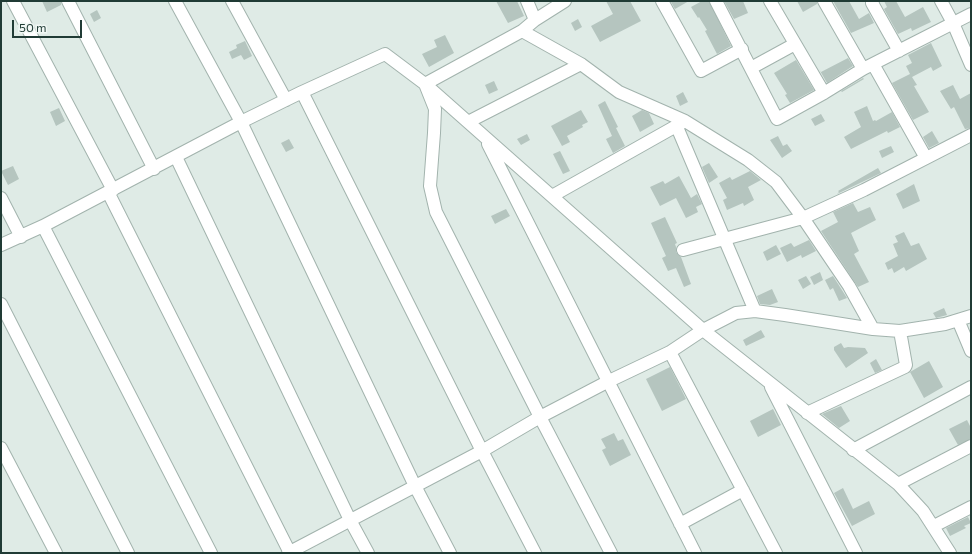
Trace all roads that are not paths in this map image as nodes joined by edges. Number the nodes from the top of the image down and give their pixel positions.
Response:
1 (13, 1) edge
2 (68, 1) edge
3 (175, 1) edge
4 (232, 1) edge
5 (527, 1) edge
6 (565, 1) edge
7 (662, 1) edge
8 (716, 1) edge
9 (770, 1) edge
10 (824, 1) edge
11 (873, 1) edge
12 (941, 1) edge
13 (971, 14) edge
14 (535, 20) junction
15 (953, 23) junction
16 (522, 32) junction
17 (795, 44) junction
18 (742, 50) junction
19 (899, 51) junction
20 (581, 64) junction
21 (971, 65) edge
22 (868, 67) junction
23 (751, 68) junction
24 (425, 84) junction
25 (302, 92) junction
26 (824, 93) junction
27 (286, 100) junction
28 (241, 122) junction
29 (468, 122) junction
30 (681, 124) junction
31 (971, 135) edge
32 (485, 137) junction
33 (176, 157) junction
34 (926, 158) junction
35 (154, 169) junction
36 (110, 191) junction
37 (552, 196) junction
38 (1, 198) edge
39 (804, 218) junction
40 (44, 226) junction
41 (21, 236) junction
42 (724, 238) junction
43 (1, 246) edge
44 (683, 250) dead end
45 (1, 304) edge
46 (755, 311) junction
47 (971, 316) edge
48 (958, 320) junction
49 (873, 329) junction
50 (703, 330) junction
51 (900, 331) junction
52 (971, 351) edge
53 (670, 352) junction
54 (608, 382) junction
55 (769, 383) junction
56 (971, 387) edge
57 (807, 413) junction
58 (540, 417) junction
59 (971, 446) edge
60 (1, 448) edge
61 (853, 450) junction
62 (482, 451) junction
63 (898, 484) junction
64 (415, 486) junction
65 (743, 490) junction
66 (971, 507) edge
67 (350, 520) junction
68 (680, 524) junction
69 (934, 526) junction
70 (56, 553) edge
71 (128, 553) edge
72 (211, 553) edge
73 (289, 553) edge
74 (368, 553) edge
75 (450, 553) edge
76 (535, 553) edge
77 (611, 553) edge
78 (695, 553) edge
79 (776, 553) edge
80 (856, 553) edge
81 (950, 553) edge

1 - 36 street
2 - 35 street
3 - 28 street
4 - 27 street
5 - 14 street
6 - 14 street
7 - 18 street
8 - 18 street
9 - 17 street
10 - 22 street
11 - 19 street
12 - 15 street
13 - 15 street
14 - 16 street
15 - 19 street
15 - 21 street
16 - 20 street
16 - 24 street
17 - 23 street
17 - 26 street
18 - 23 street
19 - 22 street
20 - 29 street
20 - 30 street
22 - 26 street
22 - 34 street
23 - 26 street
24 - 25 street
24 - 29 street
24 - 58 street
25 - 27 street
25 - 62 street
27 - 28 street
28 - 33 street
28 - 64 street
29 - 32 street
30 - 37 street
30 - 39 street
30 - 42 street
31 - 34 street
32 - 37 street
32 - 54 street
33 - 35 street
33 - 67 street
34 - 39 street
35 - 36 street
36 - 40 street
36 - 73 street
37 - 50 street
38 - 41 street
39 - 42 street
39 - 49 street
40 - 41 street
40 - 72 street
41 - 43 street
42 - 44 street
42 - 46 street
45 - 71 street
46 - 49 street
46 - 50 street
47 - 48 street
48 - 51 street
48 - 52 street
49 - 51 street
50 - 53 street
50 - 55 street
51 - 57 street
53 - 54 street
53 - 65 street
54 - 58 street
54 - 68 street
55 - 57 street
55 - 80 street
56 - 61 street
57 - 61 street
58 - 62 street
58 - 77 street
59 - 63 street
60 - 70 street
61 - 63 street
62 - 64 street
62 - 76 street
63 - 69 street
64 - 67 street
64 - 75 street
65 - 68 street
65 - 79 street
66 - 69 street
67 - 73 street
67 - 74 street
68 - 78 street
69 - 81 street

